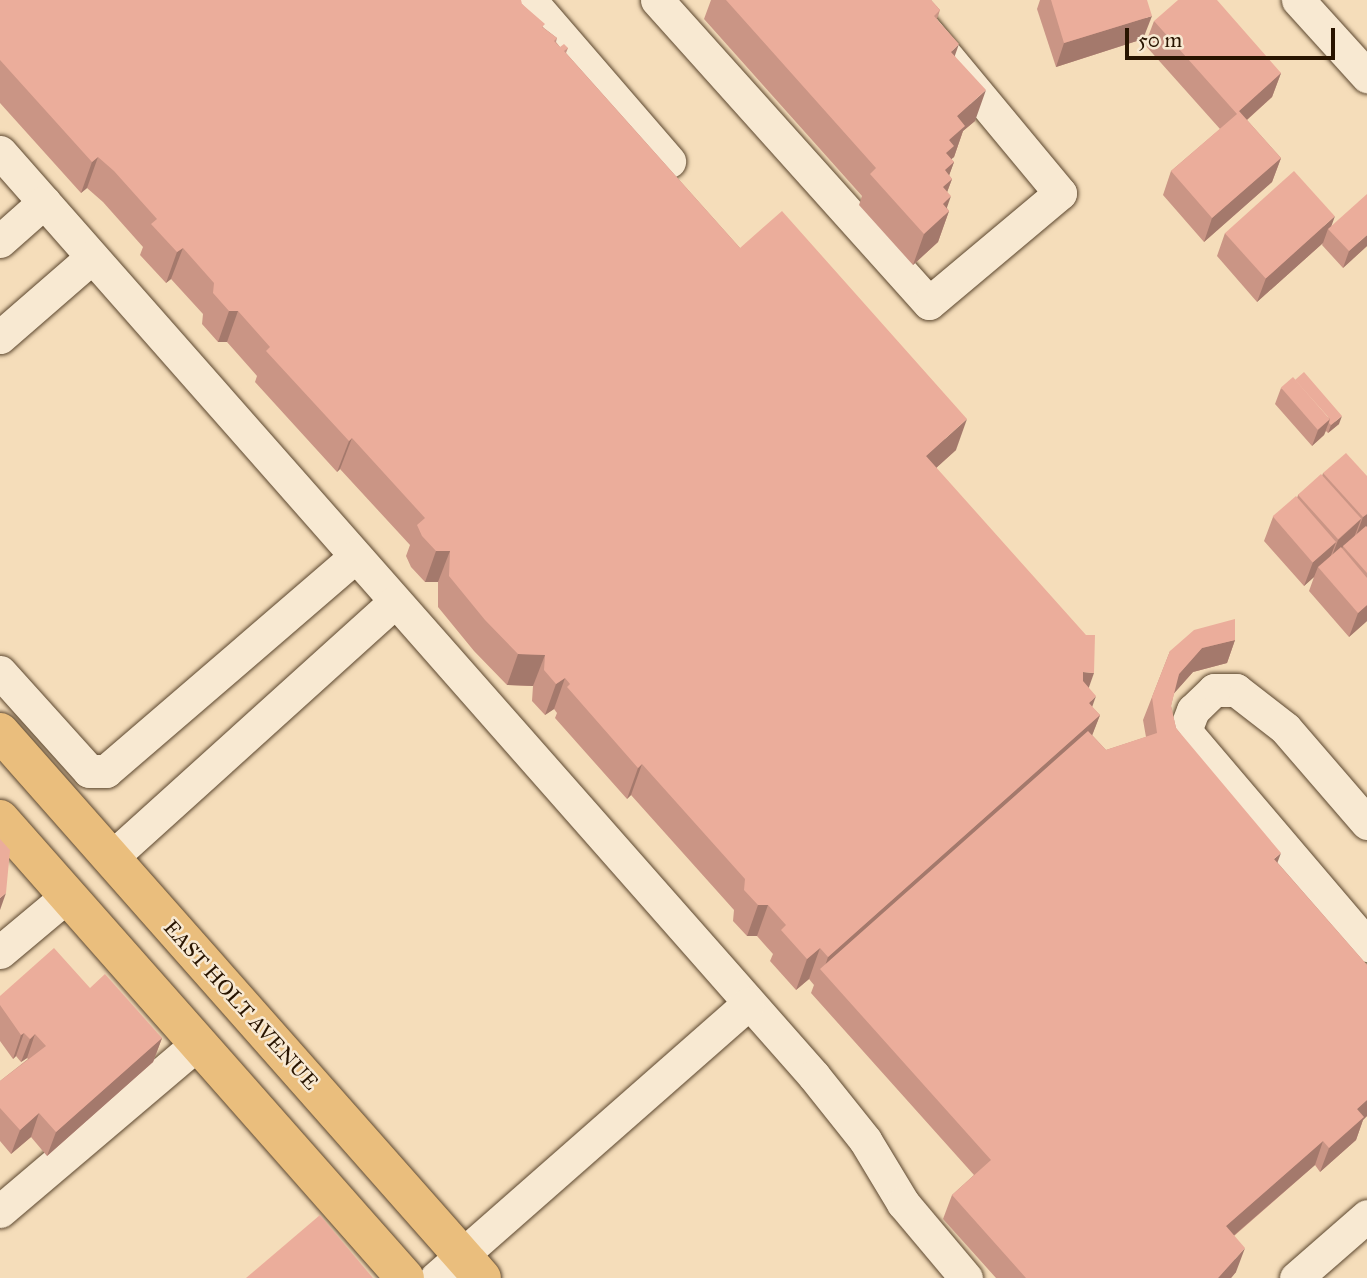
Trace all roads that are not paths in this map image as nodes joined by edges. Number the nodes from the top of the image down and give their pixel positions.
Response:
1 (657, 0) edge
2 (900, 0) edge
3 (1298, 0) edge
4 (541, 4) edge
5 (1367, 76) edge
6 (0, 152) edge
7 (669, 161) dead end
8 (44, 202) junction
9 (0, 242) edge
10 (92, 257) junction
11 (0, 337) edge
12 (355, 557) junction
13 (394, 602) junction
14 (0, 672) edge
15 (0, 732) edge
16 (0, 819) edge
17 (1367, 822) edge
18 (111, 858) junction
19 (67, 896) junction
20 (1367, 945) edge
21 (0, 952) edge
22 (748, 1004) junction
23 (198, 1043) junction
24 (0, 1211) edge
25 (1367, 1216) edge
26 (460, 1270) edge
27 (405, 1278) edge
28 (966, 1278) edge
29 (1296, 1278) edge

1 - 2 street
3 - 5 street
4 - 7 street
6 - 8 street
8 - 9 street
8 - 10 street
10 - 11 street
10 - 12 street
12 - 13 street
12 - 14 street
13 - 18 street
13 - 22 street
15 - 18 main road, EAST HOLT AVENUE
16 - 19 main road
17 - 20 street
18 - 26 main road, EAST HOLT AVENUE
19 - 21 street
19 - 23 main road
22 - 26 street
22 - 28 street
23 - 24 street
23 - 27 main road
25 - 29 street

